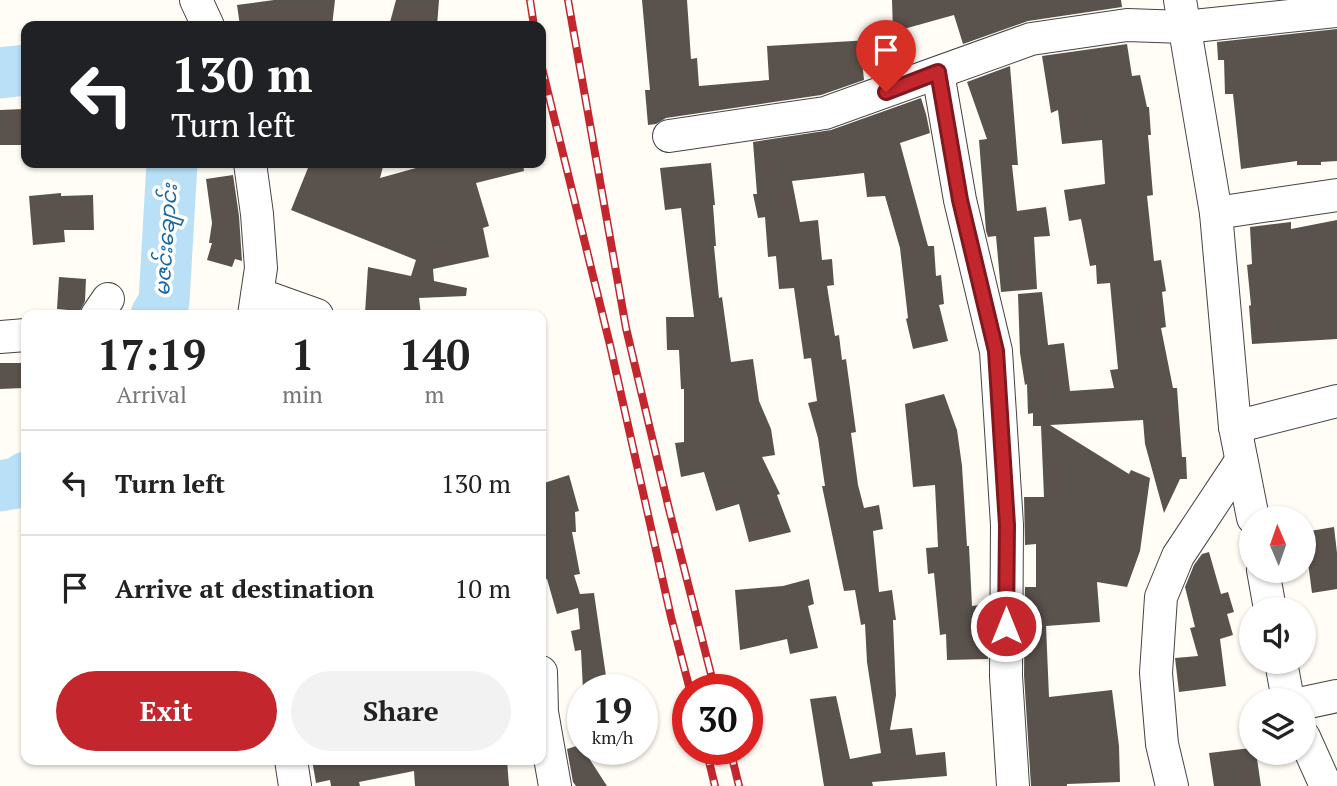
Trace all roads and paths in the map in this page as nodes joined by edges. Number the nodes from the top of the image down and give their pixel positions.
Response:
1 (196, 0) edge
2 (1337, 11) edge
3 (1182, 13) edge
4 (206, 21) edge
5 (938, 72) junction
6 (669, 136) dead end
7 (251, 168) edge
8 (1337, 195) edge
9 (1216, 214) junction
10 (256, 304) edge
11 (289, 310) edge
12 (21, 335) edge
13 (0, 337) edge
14 (1337, 401) edge
15 (1235, 427) junction
16 (1241, 461) junction
17 (1250, 506) edge
18 (1337, 696) edge
19 (1316, 700) edge
20 (546, 735) edge
21 (1316, 764) edge
22 (292, 765) edge
23 (295, 786) edge
24 (555, 786) edge
25 (1013, 786) edge
26 (1172, 786) edge
27 (1326, 786) edge

1 - 4 street
2 - 3 street
3 - 5 street
3 - 9 street
5 - 6 street
5 - 25 street
7 - 10 street
8 - 9 street
9 - 15 street
10 - 11 street
12 - 13 street
14 - 15 street
15 - 16 street
16 - 17 street
16 - 26 street
18 - 19 street
20 - 24 street
21 - 27 street
22 - 23 street

